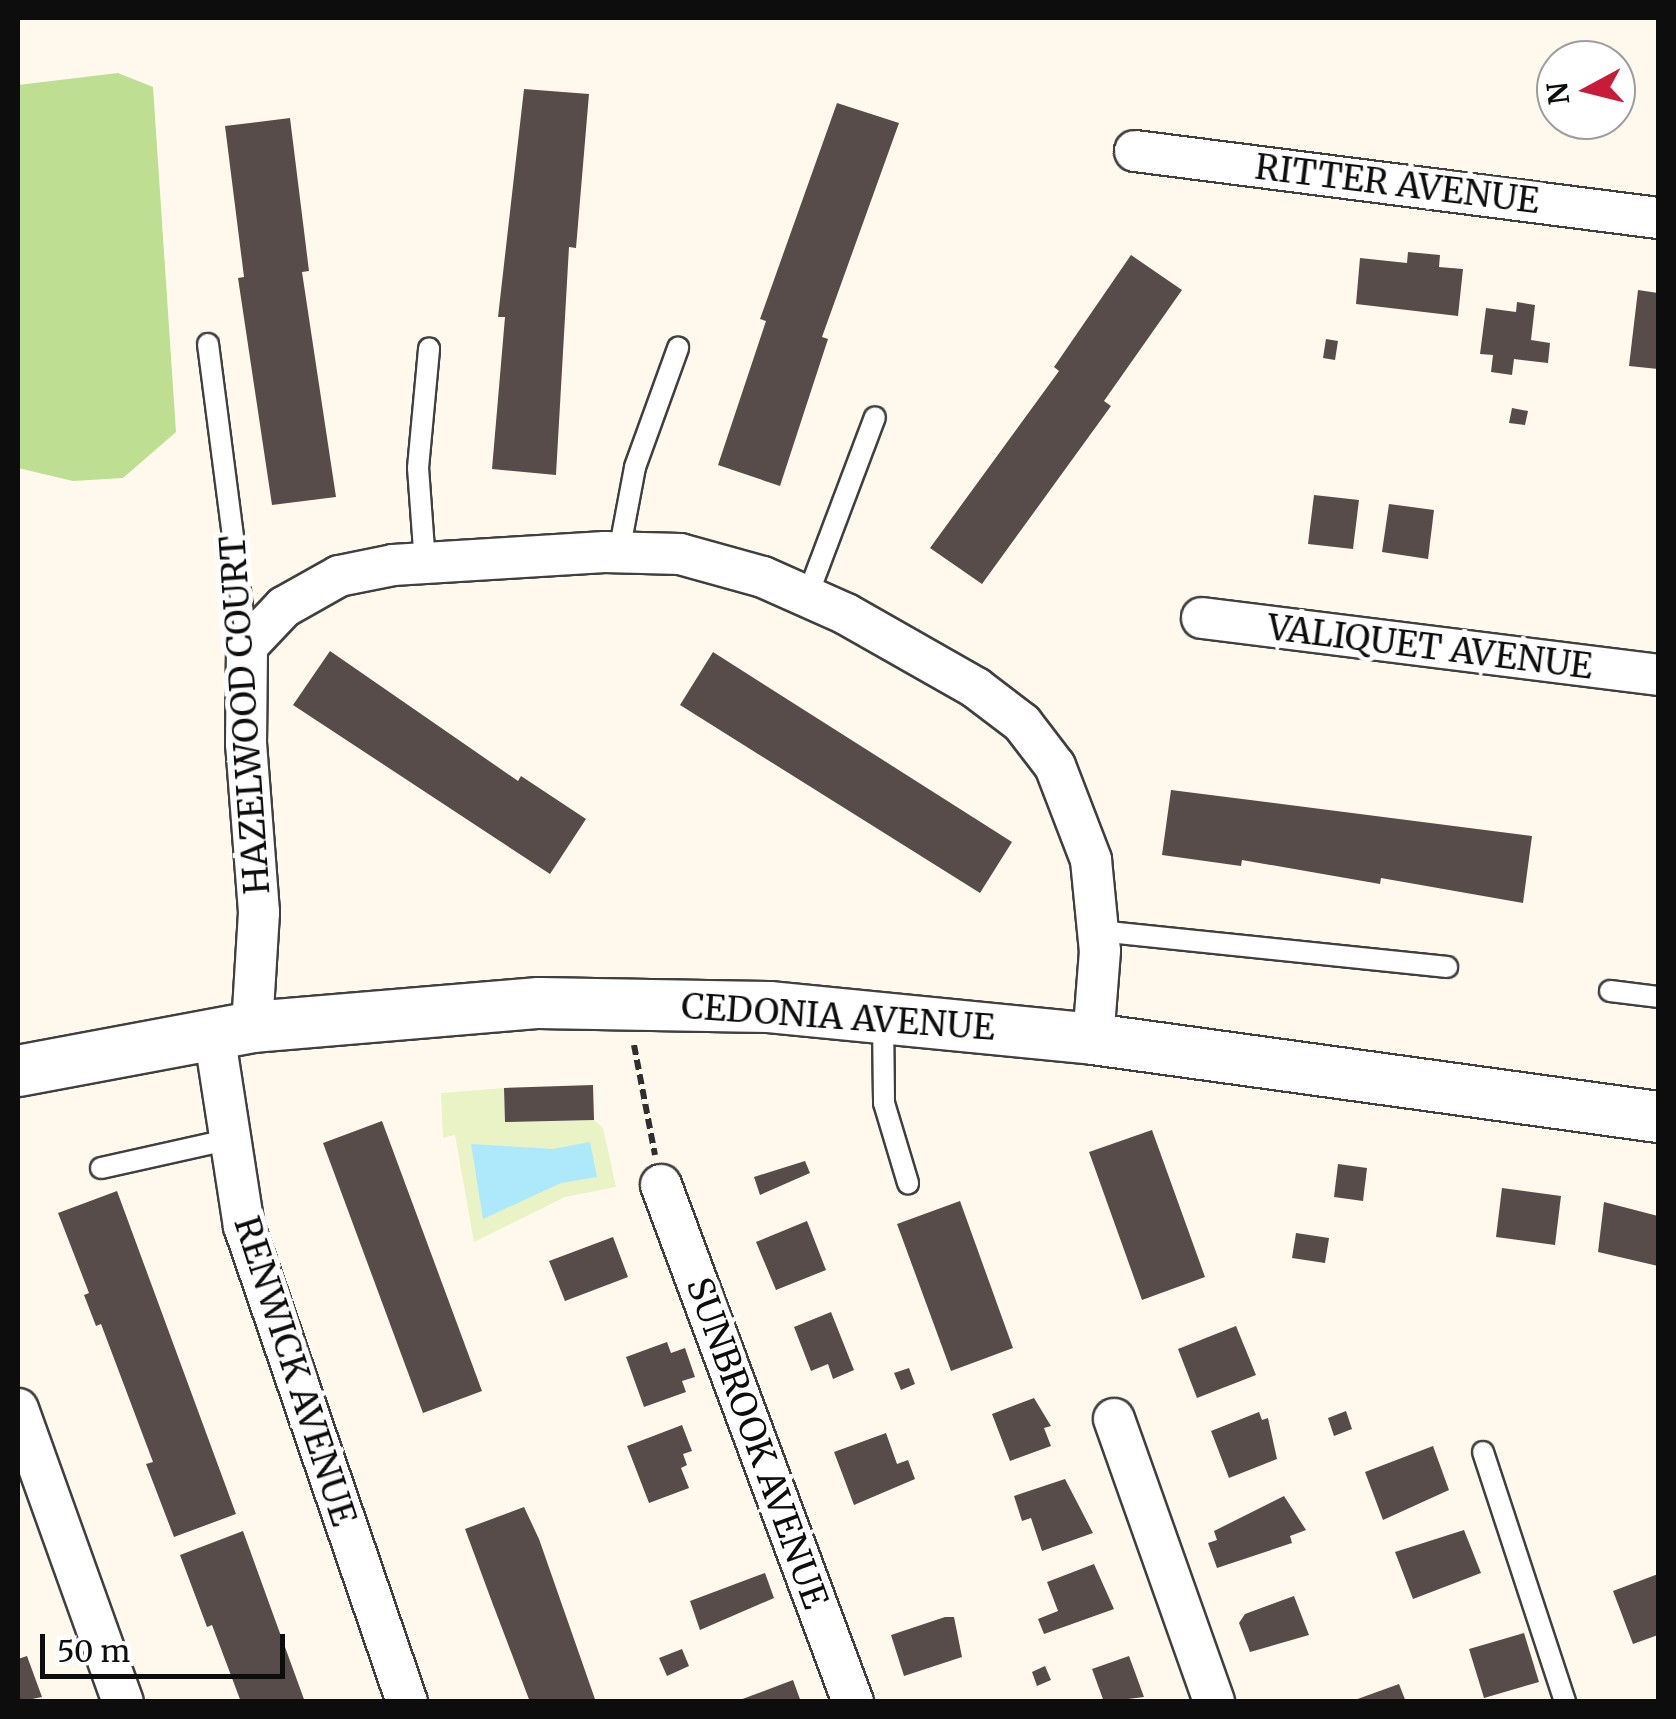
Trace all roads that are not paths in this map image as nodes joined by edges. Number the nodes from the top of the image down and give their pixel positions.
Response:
1 (1135, 151) dead end
2 (1658, 218) edge
3 (208, 344) dead end
4 (678, 348) dead end
5 (429, 349) dead end
6 (875, 417) dead end
7 (619, 552) junction
8 (424, 563) junction
9 (806, 596) junction
10 (1202, 618) dead end
11 (248, 646) junction
12 (1658, 675) edge
13 (1100, 932) junction
14 (1448, 968) dead end
15 (1610, 991) dead end
16 (1658, 997) edge
17 (883, 1016) junction
18 (233, 1030) junction
19 (1093, 1039) junction
20 (19, 1067) edge
21 (1658, 1117) edge
22 (226, 1140) junction
23 (101, 1168) dead end
24 (908, 1183) dead end
25 (661, 1184) road end
26 (18, 1409) edge
27 (1114, 1419) dead end
28 (1483, 1452) dead end
29 (124, 1702) edge
30 (407, 1702) edge
31 (853, 1702) edge
32 (1214, 1702) edge
33 (1566, 1702) edge

1 - 2 street, RITTER AVENUE
3 - 11 lane, HAZELWOOD COURT
4 - 7 lane
5 - 8 lane
6 - 9 lane
7 - 8 street
7 - 9 street
8 - 11 street
9 - 13 street
10 - 12 street, VALIQUET AVENUE
11 - 18 street, HAZELWOOD COURT
13 - 14 lane
13 - 19 street
15 - 16 lane
17 - 18 street, CEDONIA AVENUE
17 - 19 street, CEDONIA AVENUE
17 - 24 lane
18 - 20 street, CEDONIA AVENUE
18 - 22 street, RENWICK AVENUE
19 - 21 street, CEDONIA AVENUE
22 - 23 lane
22 - 30 street, RENWICK AVENUE
25 - 31 street, SUNBROOK AVENUE
26 - 29 street
27 - 32 street
28 - 33 lane

